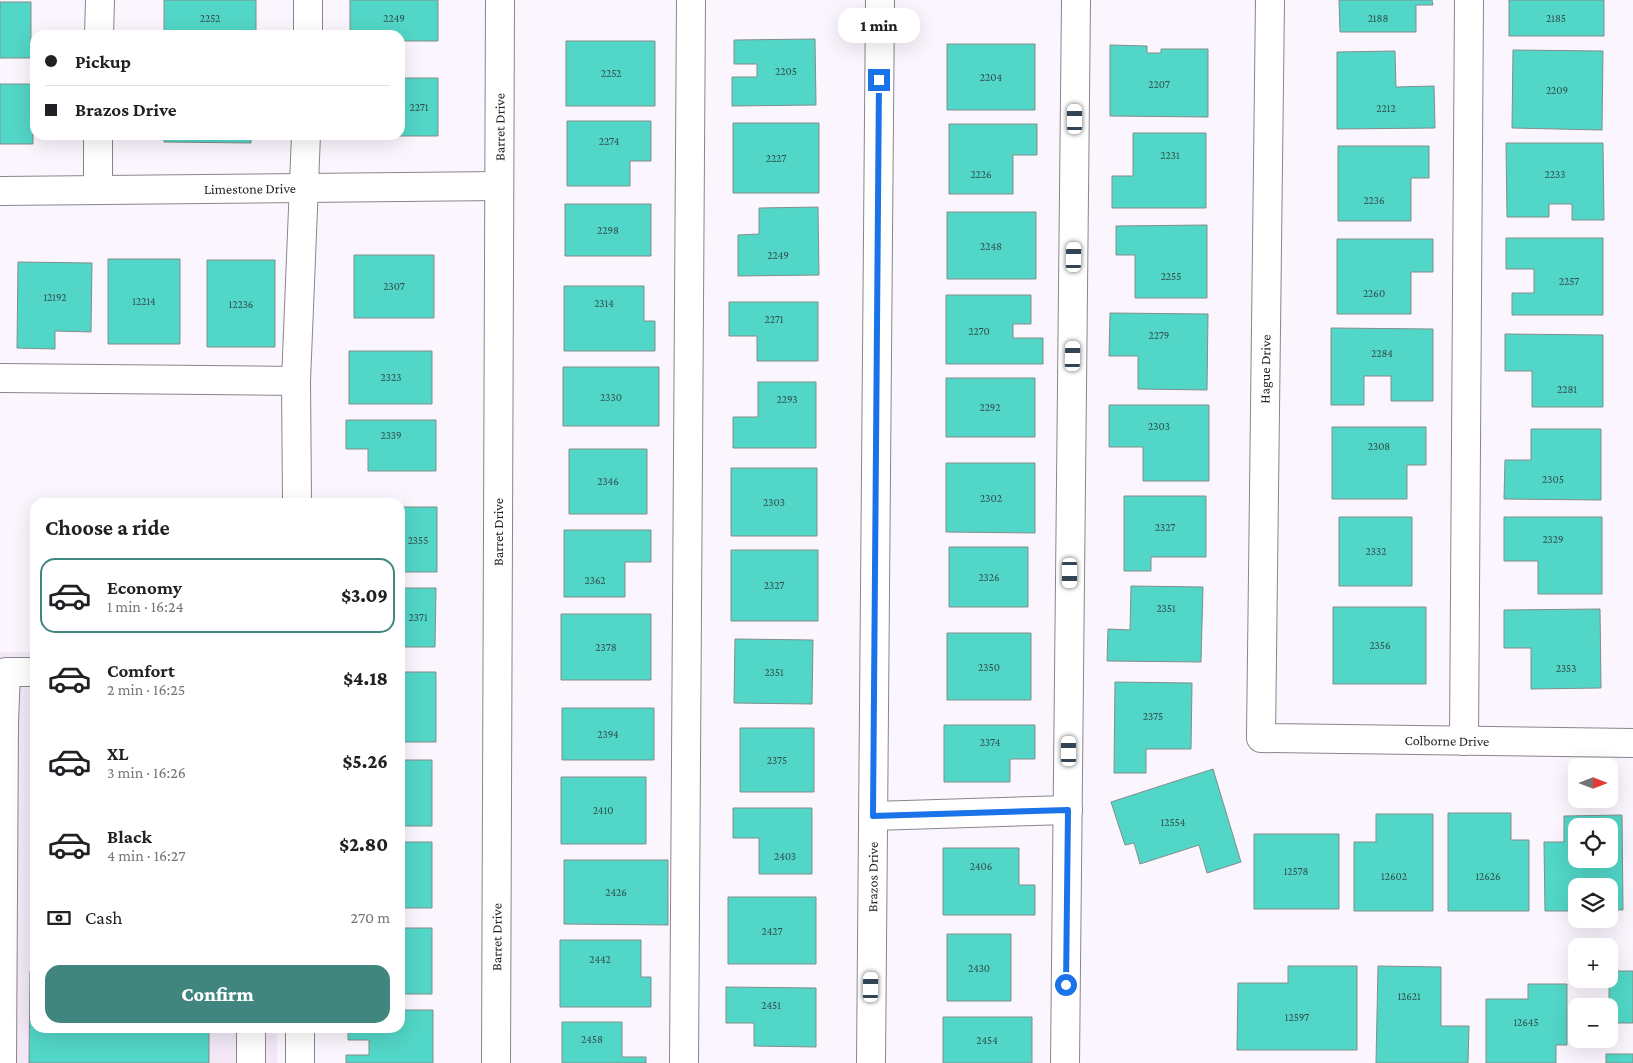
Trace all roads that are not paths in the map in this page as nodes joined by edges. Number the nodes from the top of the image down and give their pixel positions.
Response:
1 (100, 0) edge
2 (308, 0) edge
3 (500, 0) edge
4 (692, 0) edge
5 (880, 0) edge
6 (1076, 0) edge
7 (1270, 0) edge
8 (1469, 0) edge
9 (99, 30) edge
10 (308, 30) edge
11 (98, 140) edge
12 (306, 140) edge
13 (499, 186) junction
14 (305, 188) junction
15 (98, 190) junction
16 (0, 191) edge
17 (0, 378) edge
18 (296, 381) junction
19 (297, 498) edge
20 (30, 672) edge
21 (1260, 738) joint
22 (1464, 741) junction
23 (1633, 743) edge
24 (1068, 810) junction
25 (873, 816) junction
26 (1, 884) edge
27 (1, 1014) edge
28 (251, 1033) edge
29 (300, 1033) edge
30 (2, 1063) edge
31 (251, 1063) edge
32 (300, 1063) edge
33 (496, 1063) edge
34 (684, 1063) edge
35 (871, 1063) edge
36 (1065, 1063) edge

1 - 9 street
2 - 10 street
3 - 13 street, Barret Drive
4 - 34 street
5 - 25 street, Brazos Drive
6 - 24 street
7 - 21 street, Hague Drive
8 - 22 street
11 - 15 street
12 - 14 street
13 - 14 street, Limestone Drive
13 - 33 street, Barret Drive
14 - 15 street, Limestone Drive
14 - 18 street
15 - 16 street, Limestone Drive
17 - 18 street
18 - 19 street
20 - 26 street
21 - 22 street, Colborne Drive
22 - 23 street, Colborne Drive
24 - 25 street
24 - 36 street
25 - 35 street, Brazos Drive
26 - 27 street
27 - 30 street
28 - 31 street
29 - 32 street

